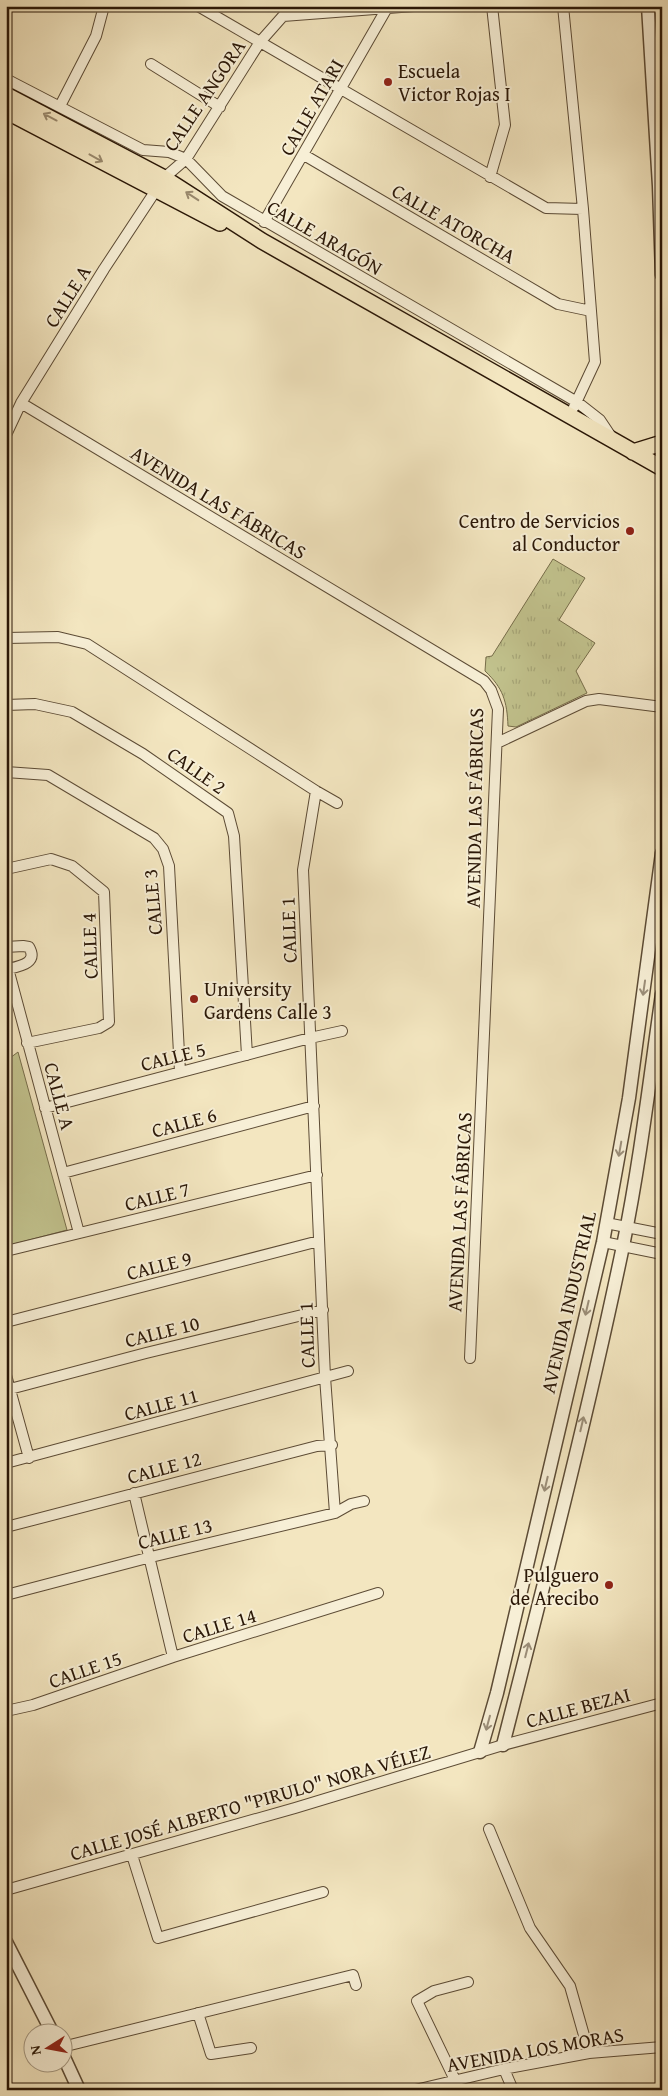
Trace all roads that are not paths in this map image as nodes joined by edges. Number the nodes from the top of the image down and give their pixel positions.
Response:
1 (104, 6) edge
2 (198, 6) edge
3 (414, 6) edge
4 (492, 6) edge
5 (563, 6) edge
6 (648, 6) edge
7 (387, 8) junction
8 (650, 25) junction
9 (260, 42) junction
10 (151, 64) dead end
11 (6, 79) edge
12 (662, 87) edge
13 (341, 90) junction
14 (6, 95) edge
15 (60, 106) junction
16 (220, 107) junction
17 (6, 111) edge
18 (304, 156) junction
19 (186, 159) junction
20 (490, 177) junction
21 (160, 184) junction
22 (660, 185) edge
23 (660, 200) edge
24 (583, 209) junction
25 (264, 222) junction
26 (662, 275) edge
27 (591, 311) junction
28 (21, 403) junction
29 (572, 408) junction
30 (6, 435) edge
31 (662, 443) edge
32 (633, 452) junction
33 (662, 468) edge
34 (6, 638) edge
35 (6, 705) edge
36 (662, 707) edge
37 (497, 743) junction
38 (6, 772) edge
39 (316, 791) junction
40 (337, 804) dead end
41 (662, 854) edge
42 (6, 869) edge
43 (6, 947) edge
44 (7, 964) edge
45 (662, 994) edge
46 (342, 1031) dead end
47 (310, 1038) junction
48 (27, 1043) junction
49 (247, 1055) junction
50 (180, 1072) junction
51 (314, 1106) junction
52 (46, 1108) junction
53 (63, 1173) junction
54 (317, 1175) junction
55 (606, 1223) junction
56 (626, 1226) junction
57 (78, 1233) junction
58 (662, 1234) edge
59 (319, 1241) junction
60 (603, 1242) junction
61 (623, 1246) junction
62 (6, 1251) edge
63 (662, 1254) edge
64 (323, 1310) junction
65 (6, 1322) edge
66 (470, 1358) dead end
67 (348, 1371) dead end
68 (6, 1375) edge
69 (325, 1377) junction
70 (10, 1389) junction
71 (332, 1445) junction
72 (552, 1455) junction
73 (29, 1458) junction
74 (573, 1462) junction
75 (6, 1463) edge
76 (134, 1493) junction
77 (364, 1501) dead end
78 (335, 1513) junction
79 (6, 1527) edge
80 (151, 1557) junction
81 (378, 1593) dead end
82 (6, 1596) edge
83 (174, 1657) junction
84 (497, 1693) junction
85 (515, 1698) junction
86 (662, 1703) edge
87 (6, 1711) edge
88 (502, 1746) junction
89 (480, 1752) junction
90 (488, 1829) dead end
91 (132, 1855) junction
92 (6, 1890) edge
93 (323, 1892) dead end
94 (6, 1942) edge
95 (468, 1982) dead end
96 (356, 1985) dead end
97 (198, 2013) junction
98 (48, 2024) edge
99 (72, 2044) edge
100 (662, 2047) edge
101 (251, 2048) dead end
102 (589, 2053) junction
103 (504, 2069) junction
104 (71, 2074) edge
105 (455, 2080) junction
106 (79, 2090) edge
107 (415, 2090) edge
108 (513, 2090) edge

1 - 15 street
2 - 9 street
3 - 7 street, CALLE ANGORA
4 - 20 street
5 - 24 street
6 - 8 street
7 - 9 street, CALLE ANGORA
7 - 13 street, CALLE ATARI
8 - 12 street
8 - 22 street
9 - 13 street
9 - 16 street, CALLE ANGORA
10 - 16 street
11 - 15 street, CALLE ARAGÓN
13 - 18 street, CALLE ATARI
13 - 20 street
21 -> 14 main road
15 - 19 street, CALLE ARAGÓN
16 - 19 street, CALLE ANGORA
17 -> 21 main road
18 - 25 street, CALLE ATARI
18 - 27 street, CALLE ATORCHA
19 - 21 street, CALLE ANGORA
19 - 25 street, CALLE ARAGÓN
20 - 24 street
21 - 28 street, CALLE A
21 - 29 main road
22 - 23 street
23 - 26 street
24 - 27 street
25 - 29 street, CALLE ARAGÓN
27 - 29 street
28 - 30 street, CALLE A
28 - 37 street, AVENIDA LAS FÁBRICAS
29 - 32 main road
31 - 32 main road
32 - 33 main road
34 - 39 street
35 - 49 street, CALLE 2
36 - 37 street
37 - 66 street, AVENIDA LAS FÁBRICAS
38 - 50 street, CALLE 3
39 - 40 street
39 - 47 street, CALLE 1
41 -> 55 street, AVENIDA INDUSTRIAL
42 - 48 street, CALLE 4
43 - 44 street, CALLE A
44 - 48 street, CALLE A
45 - 56 street, AVENIDA INDUSTRIAL
46 - 47 street, CALLE 5
47 - 49 street, CALLE 5
47 - 51 street, CALLE 1
48 - 52 street, CALLE A
49 - 50 street, CALLE 5
50 - 52 street, CALLE 5
51 - 53 street, CALLE 6
51 - 54 street, CALLE 1
52 - 53 street, CALLE A
53 - 57 street, CALLE A
54 - 57 street, CALLE 7
54 - 59 street, CALLE 1
55 - 56 street
55 - 60 street, AVENIDA INDUSTRIAL
56 - 58 street
56 - 61 street, AVENIDA INDUSTRIAL
57 - 62 street, CALLE 7
59 - 64 street, CALLE 1
59 - 65 street, CALLE 9
60 - 61 street
60 -> 72 street, AVENIDA INDUSTRIAL
61 - 63 street
74 -> 61 street, AVENIDA INDUSTRIAL
64 - 69 street, CALLE 1
64 - 70 street, CALLE 10
67 - 69 street, CALLE 11
68 - 70 street
69 - 71 street, CALLE 1
69 - 73 street, CALLE 11
70 - 73 street
71 - 76 street, CALLE 12
71 - 78 street, CALLE 1
72 - 74 street
72 -> 84 street, AVENIDA INDUSTRIAL
73 - 75 street, CALLE 11
85 -> 74 street, AVENIDA INDUSTRIAL
76 - 79 street, CALLE 12
76 - 80 street, CALLE 14
77 - 78 street, CALLE 13
78 - 80 street, CALLE 13
80 - 82 street, CALLE 13
80 - 83 street, CALLE 14
81 - 83 street, CALLE 14
83 - 87 street, CALLE 15
84 - 85 street
84 -> 89 street, AVENIDA INDUSTRIAL
85 - 88 street, AVENIDA INDUSTRIAL
86 - 88 street, CALLE BEZAI
88 - 89 street, CALLE JOSÉ ALBERTO "PIRULO" NORA VÉLEZ
89 - 91 street, CALLE JOSÉ ALBERTO "PIRULO" NORA VÉLEZ
90 - 102 street
91 - 92 street, CALLE JOSÉ ALBERTO "PIRULO" NORA VÉLEZ
91 - 93 street
94 - 98 street
95 - 105 street
96 - 97 street
97 - 99 street
97 - 101 street
100 - 102 street, AVENIDA LOS MORAS
102 - 103 street, AVENIDA LOS MORAS
103 - 105 street, AVENIDA LOS MORAS
103 - 108 street
104 - 106 street
105 - 107 street, AVENIDA LOS MORAS

